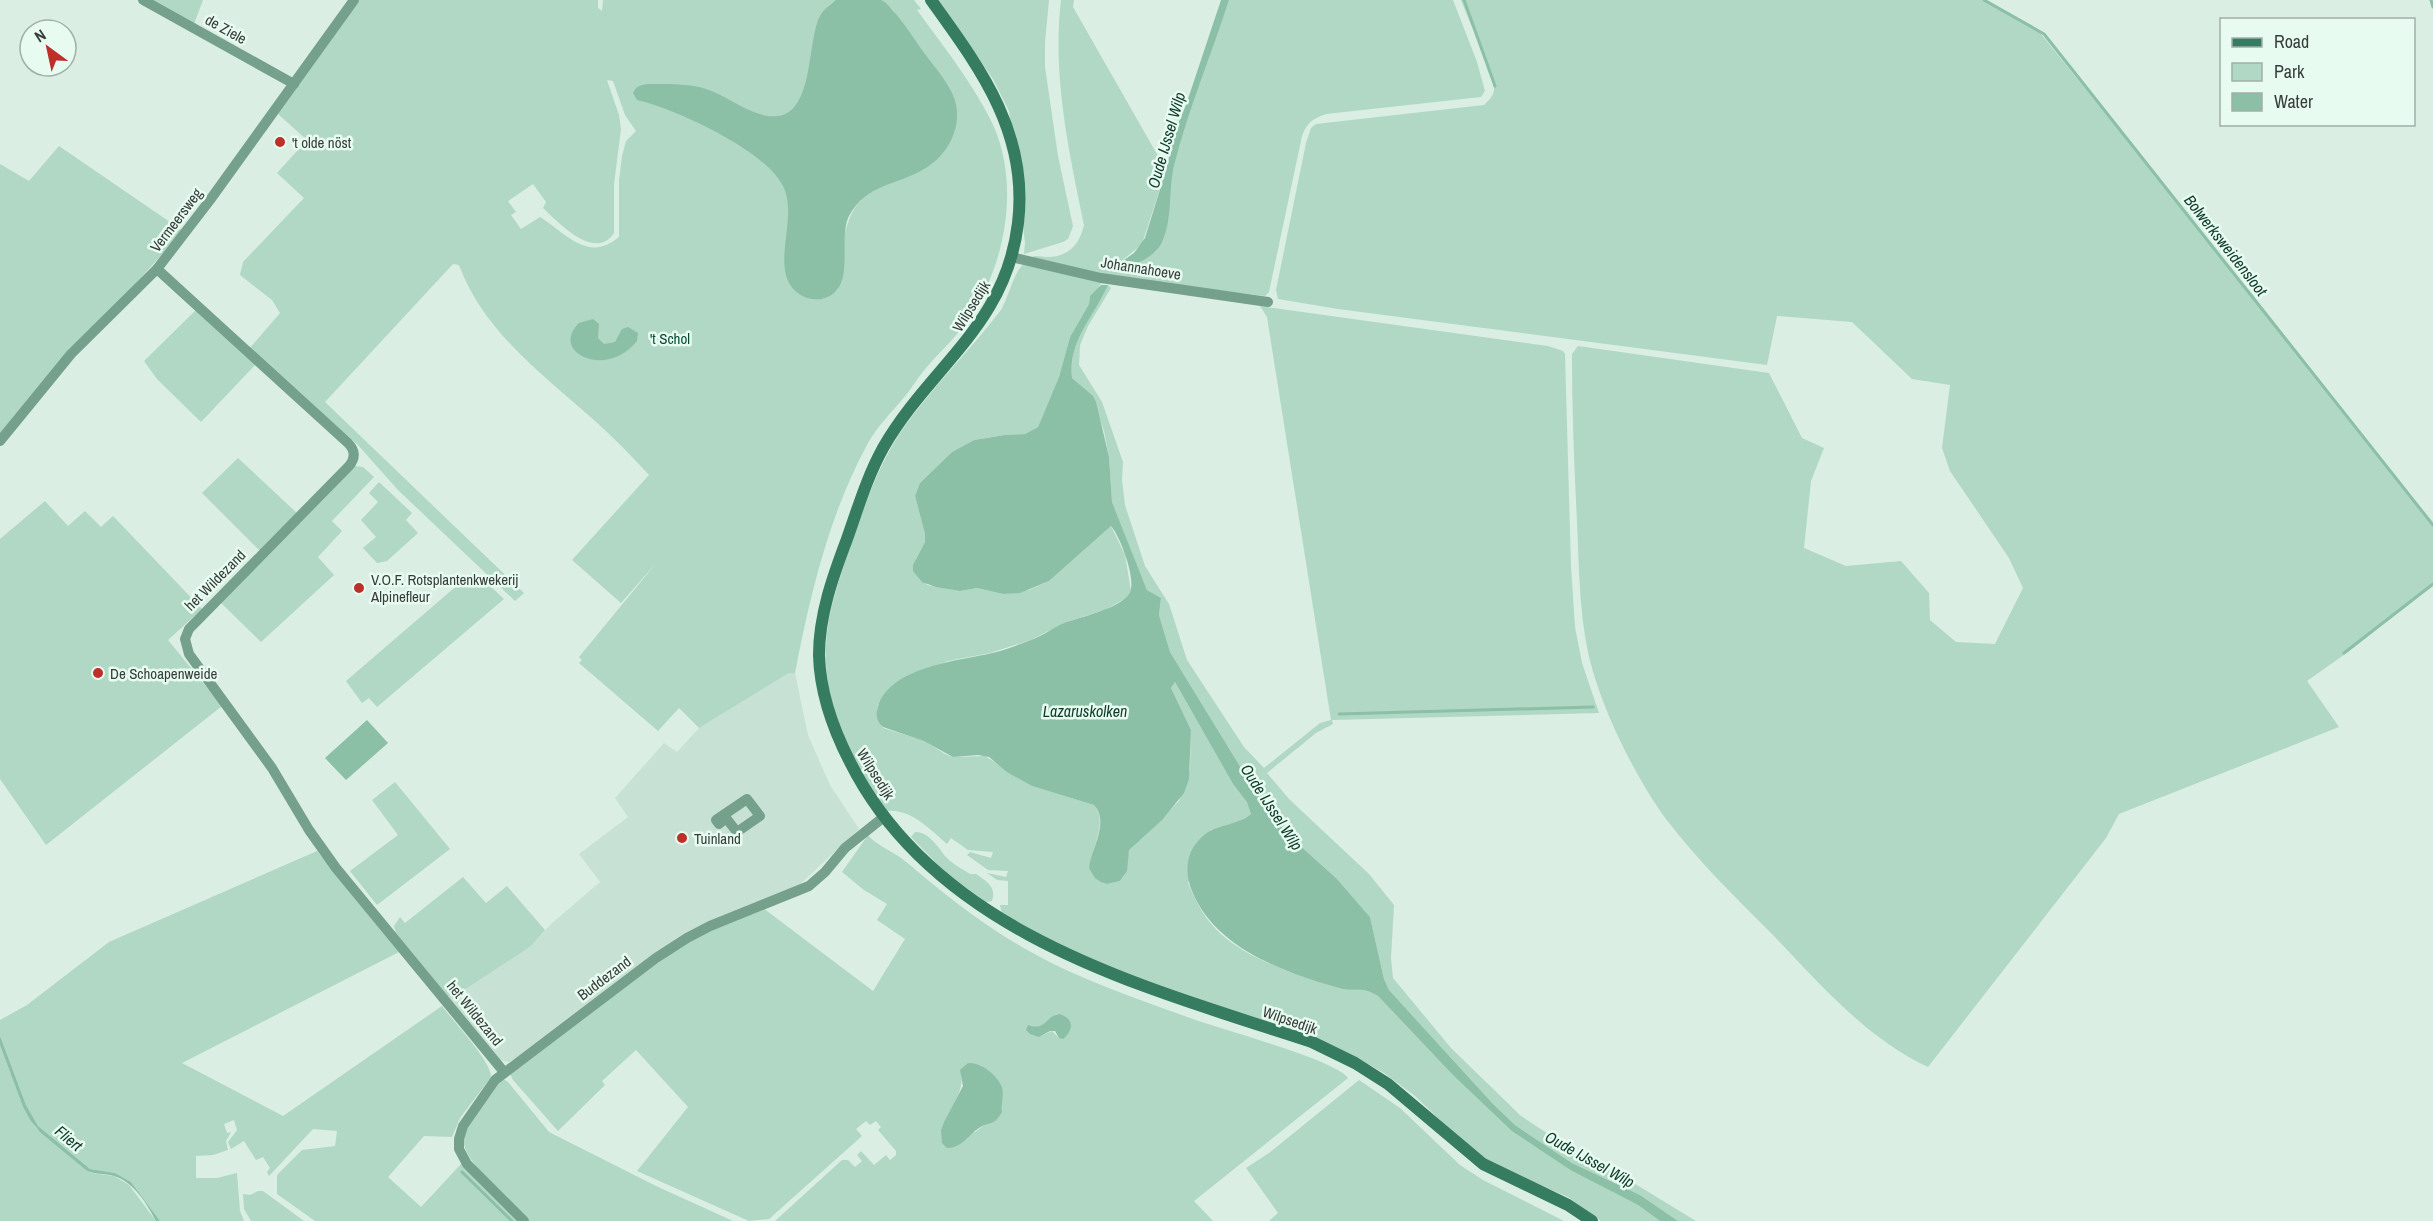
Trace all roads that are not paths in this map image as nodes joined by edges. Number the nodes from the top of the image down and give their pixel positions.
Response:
1 (143, 0) edge
2 (354, 0) edge
3 (931, 0) edge
4 (294, 84) junction
5 (1011, 258) junction
6 (157, 269) junction
7 (1268, 302) dead end
8 (0, 441) edge
9 (885, 816) junction
10 (504, 1072) junction
11 (524, 1221) edge
12 (1592, 1221) edge

1 - 4 street, de Ziele
2 - 4 street, Vermeersweg
3 - 5 main road, Wilpsedijk
4 - 6 street, Vermeersweg
5 - 7 street, Johannahoeve
5 - 9 main road, Wilpsedijk
6 - 8 street, Vermeersweg
6 - 10 street, het Wildezand
9 - 10 street, Buddezand
9 - 12 main road, Wilpsedijk
10 - 11 street, Buddezand

